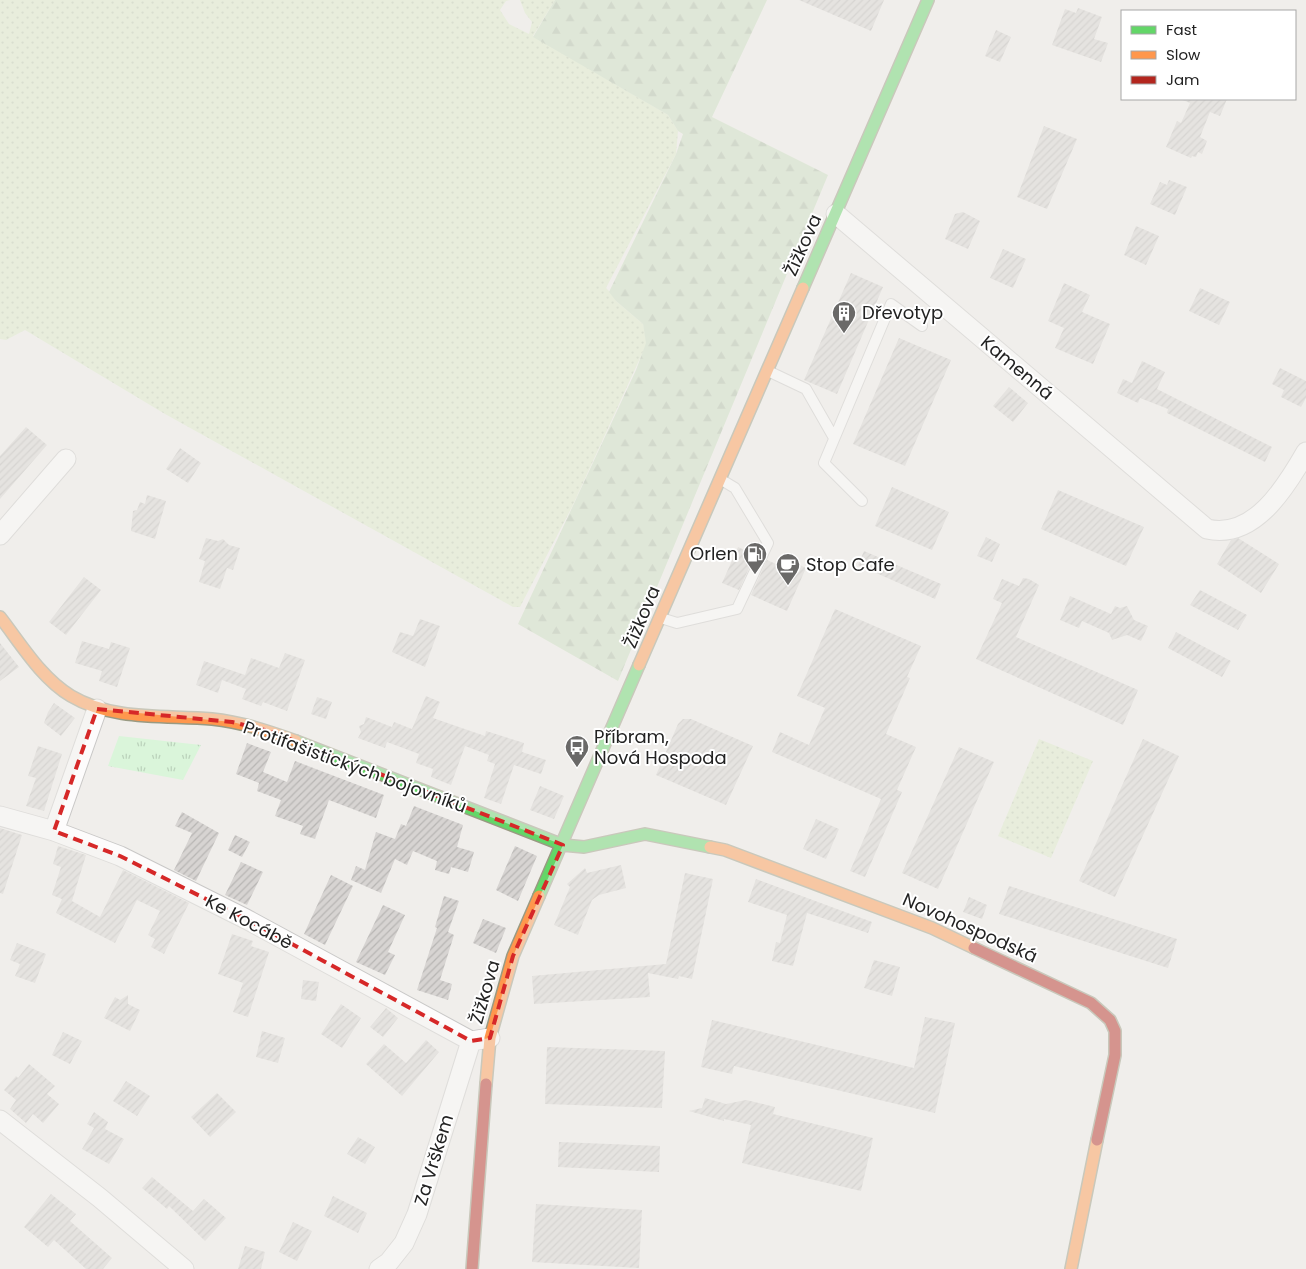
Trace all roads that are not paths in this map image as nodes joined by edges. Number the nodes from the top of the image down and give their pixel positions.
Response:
1 (928, 0) edge
2 (836, 214) junction
3 (922, 326) dead end
4 (767, 371) junction
5 (834, 438) junction
6 (1306, 452) edge
7 (66, 459) dead end
8 (720, 478) junction
9 (862, 501) dead end
10 (0, 535) edge
11 (0, 617) edge
12 (660, 618) junction
13 (98, 709) junction
14 (0, 816) edge
15 (54, 831) junction
16 (562, 845) junction
17 (481, 1040) junction
18 (0, 1120) edge
19 (385, 1267) edge
20 (184, 1269) edge
21 (472, 1269) edge
22 (1071, 1269) edge

1 - 2 street, Žižkova
2 - 4 street, Žižkova
2 - 6 street, Kamenná
3 - 5 lane
4 - 5 lane
4 - 8 street, Žižkova
5 - 9 lane
7 - 10 street
8 - 12 street, Žižkova
8 - 12 lane
11 - 13 street, Protifašistických bojovníků
12 - 16 street, Žižkova
13 - 15 street
13 - 16 street, Protifašistických bojovníků
14 - 15 street, Ke Kocábě
15 - 17 street, Ke Kocábě
16 - 17 street, Žižkova
16 - 22 street, Novohospodská
17 - 19 street, Za Vrškem
17 - 21 street, Žižkova
18 - 20 street

